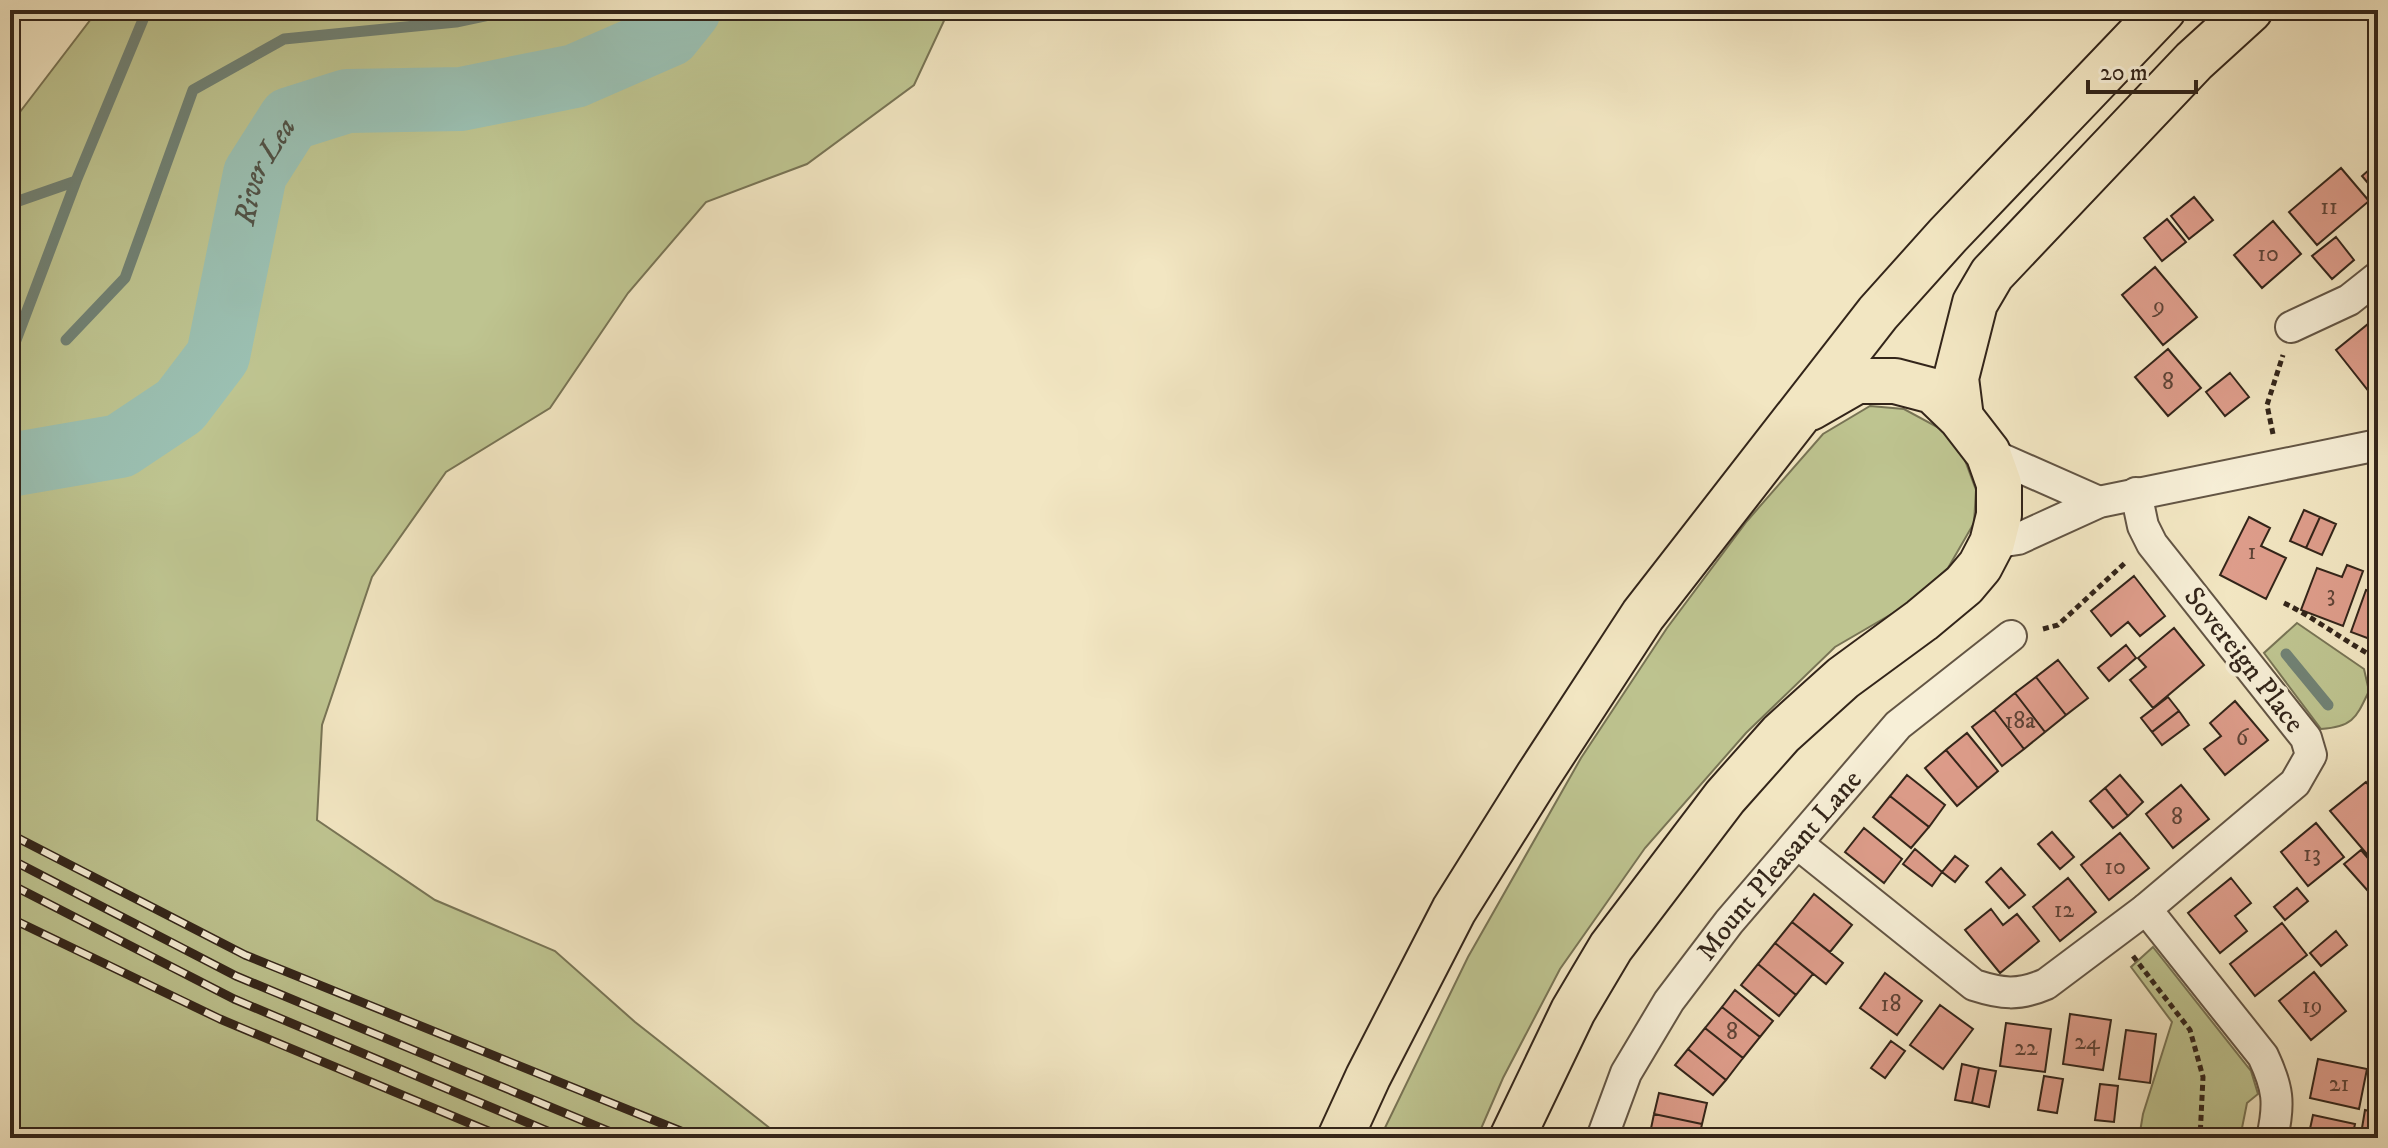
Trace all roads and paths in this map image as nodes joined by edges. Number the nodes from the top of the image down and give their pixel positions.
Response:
1 (2163, 10) edge
2 (2250, 10) edge
3 (2378, 277) edge
4 (2291, 327) joint
5 (1801, 413) junction
6 (1961, 418) junction
7 (2378, 445) edge
8 (1988, 453) junction
9 (2279, 466) junction
10 (2136, 493) junction
11 (2099, 502) junction
12 (1992, 543) junction
13 (2152, 544) junction
14 (2284, 603) dead end
15 (2011, 636) joint
16 (2378, 659) edge
17 (1798, 844) junction
18 (2146, 909) junction
19 (2114, 932) junction
20 (1340, 1138) edge
21 (1512, 1138) edge
22 (1602, 1138) edge
23 (2200, 1138) edge
24 (2272, 1138) edge

1 - 5 highway
2 - 6 highway
3 - 4 street
4 - 9 path
5 - 6 highway
5 - 20 highway
6 - 8 highway
7 - 9 street
8 - 11 street
8 - 12 highway
9 - 10 street
10 - 11 street
10 - 13 street, Sovereign Place
11 - 12 street
12 - 21 highway
13 - 15 path
13 - 18 street, Sovereign Place
14 - 16 path
15 - 17 street, Mount Pleasant Lane
17 - 19 street, Sovereign Place
17 - 22 street, Mount Pleasant Lane
18 - 19 street, Sovereign Place
18 - 24 street
19 - 23 path

